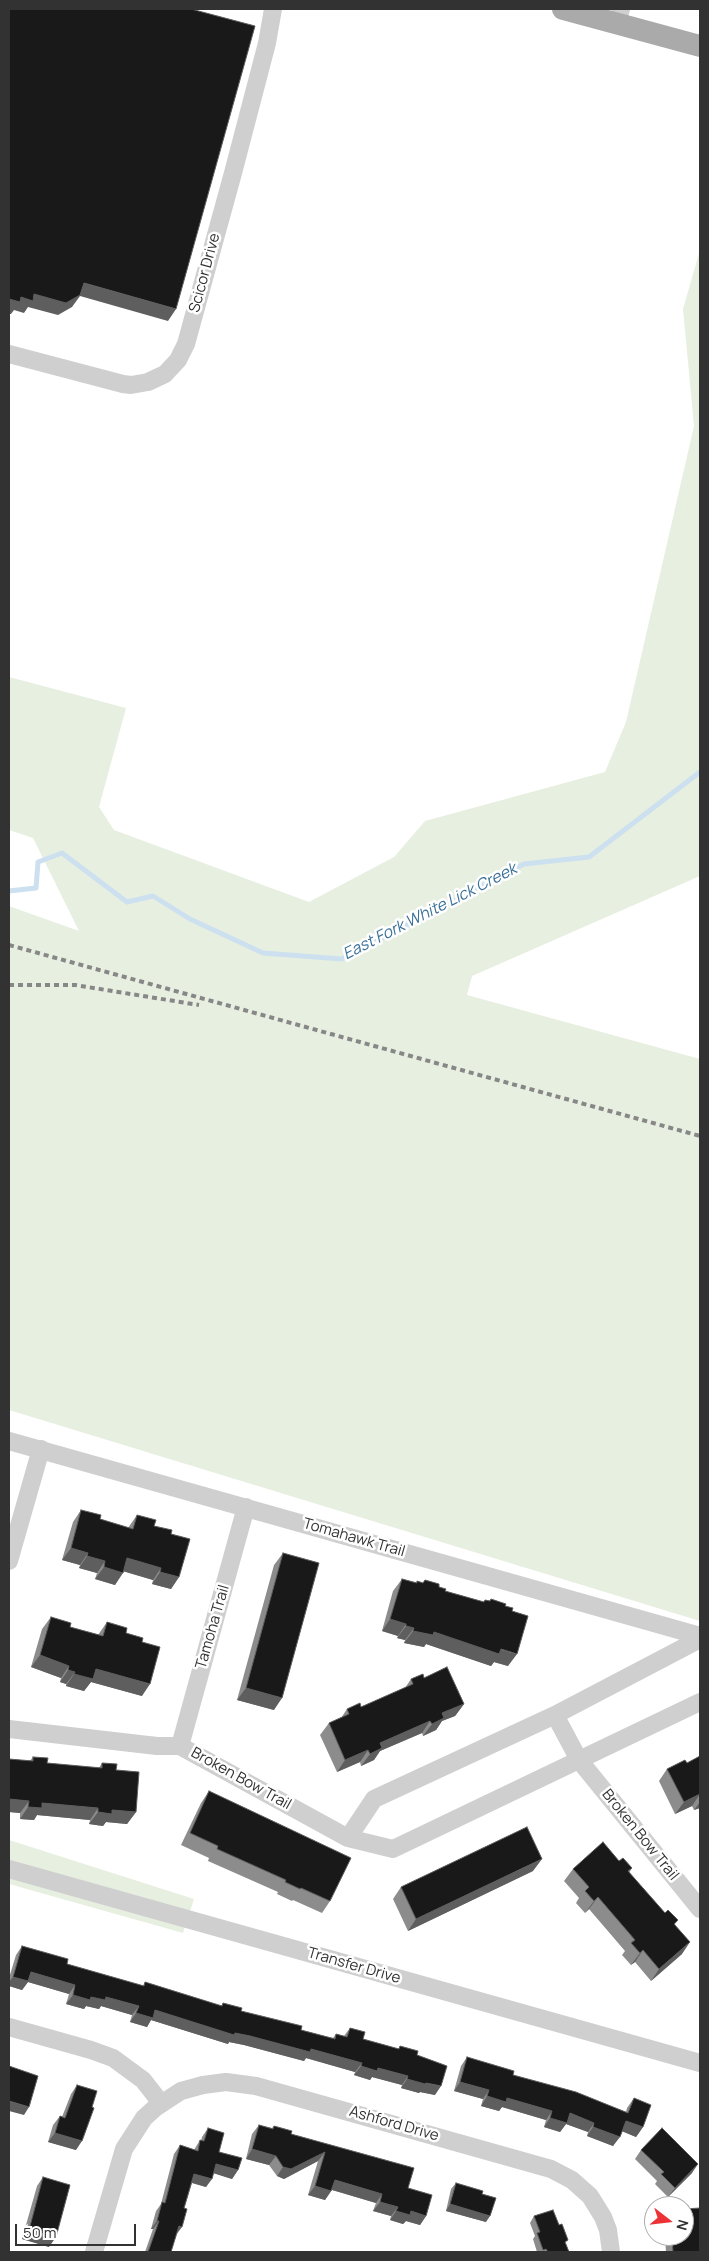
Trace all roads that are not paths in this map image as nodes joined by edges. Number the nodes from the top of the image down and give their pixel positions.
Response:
1 (273, 9) edge
2 (563, 9) edge
3 (619, 16) edge
4 (700, 46) edge
5 (9, 354) edge
6 (9, 1440) edge
7 (41, 1449) junction
8 (246, 1507) junction
9 (9, 1561) edge
10 (700, 1636) edge
11 (700, 1640) edge
12 (700, 1702) edge
13 (555, 1715) junction
14 (9, 1729) edge
15 (180, 1746) junction
16 (579, 1760) junction
17 (348, 1838) junction
18 (9, 1869) edge
19 (700, 1909) edge
20 (9, 2027) edge
21 (700, 2063) edge
22 (161, 2103) junction
23 (94, 2252) edge
24 (611, 2252) edge

1 - 5 street, Scicor Drive
2 - 3 main road
3 - 4 main road
6 - 7 street, Tomahawk Trail
7 - 8 street, Tomahawk Trail
7 - 9 street
8 - 10 street, Tomahawk Trail
8 - 15 street, Tamoha Trail
11 - 13 street
12 - 16 street, Broken Bow Trail
13 - 16 street, Broken Bow Trail
13 - 17 street
14 - 15 street, Broken Bow Trail
15 - 17 street, Broken Bow Trail
16 - 17 street, Broken Bow Trail
16 - 19 street, Broken Bow Trail
18 - 21 street, Transfer Drive
20 - 22 street
22 - 23 street, Ashford Drive
22 - 24 street, Ashford Drive

